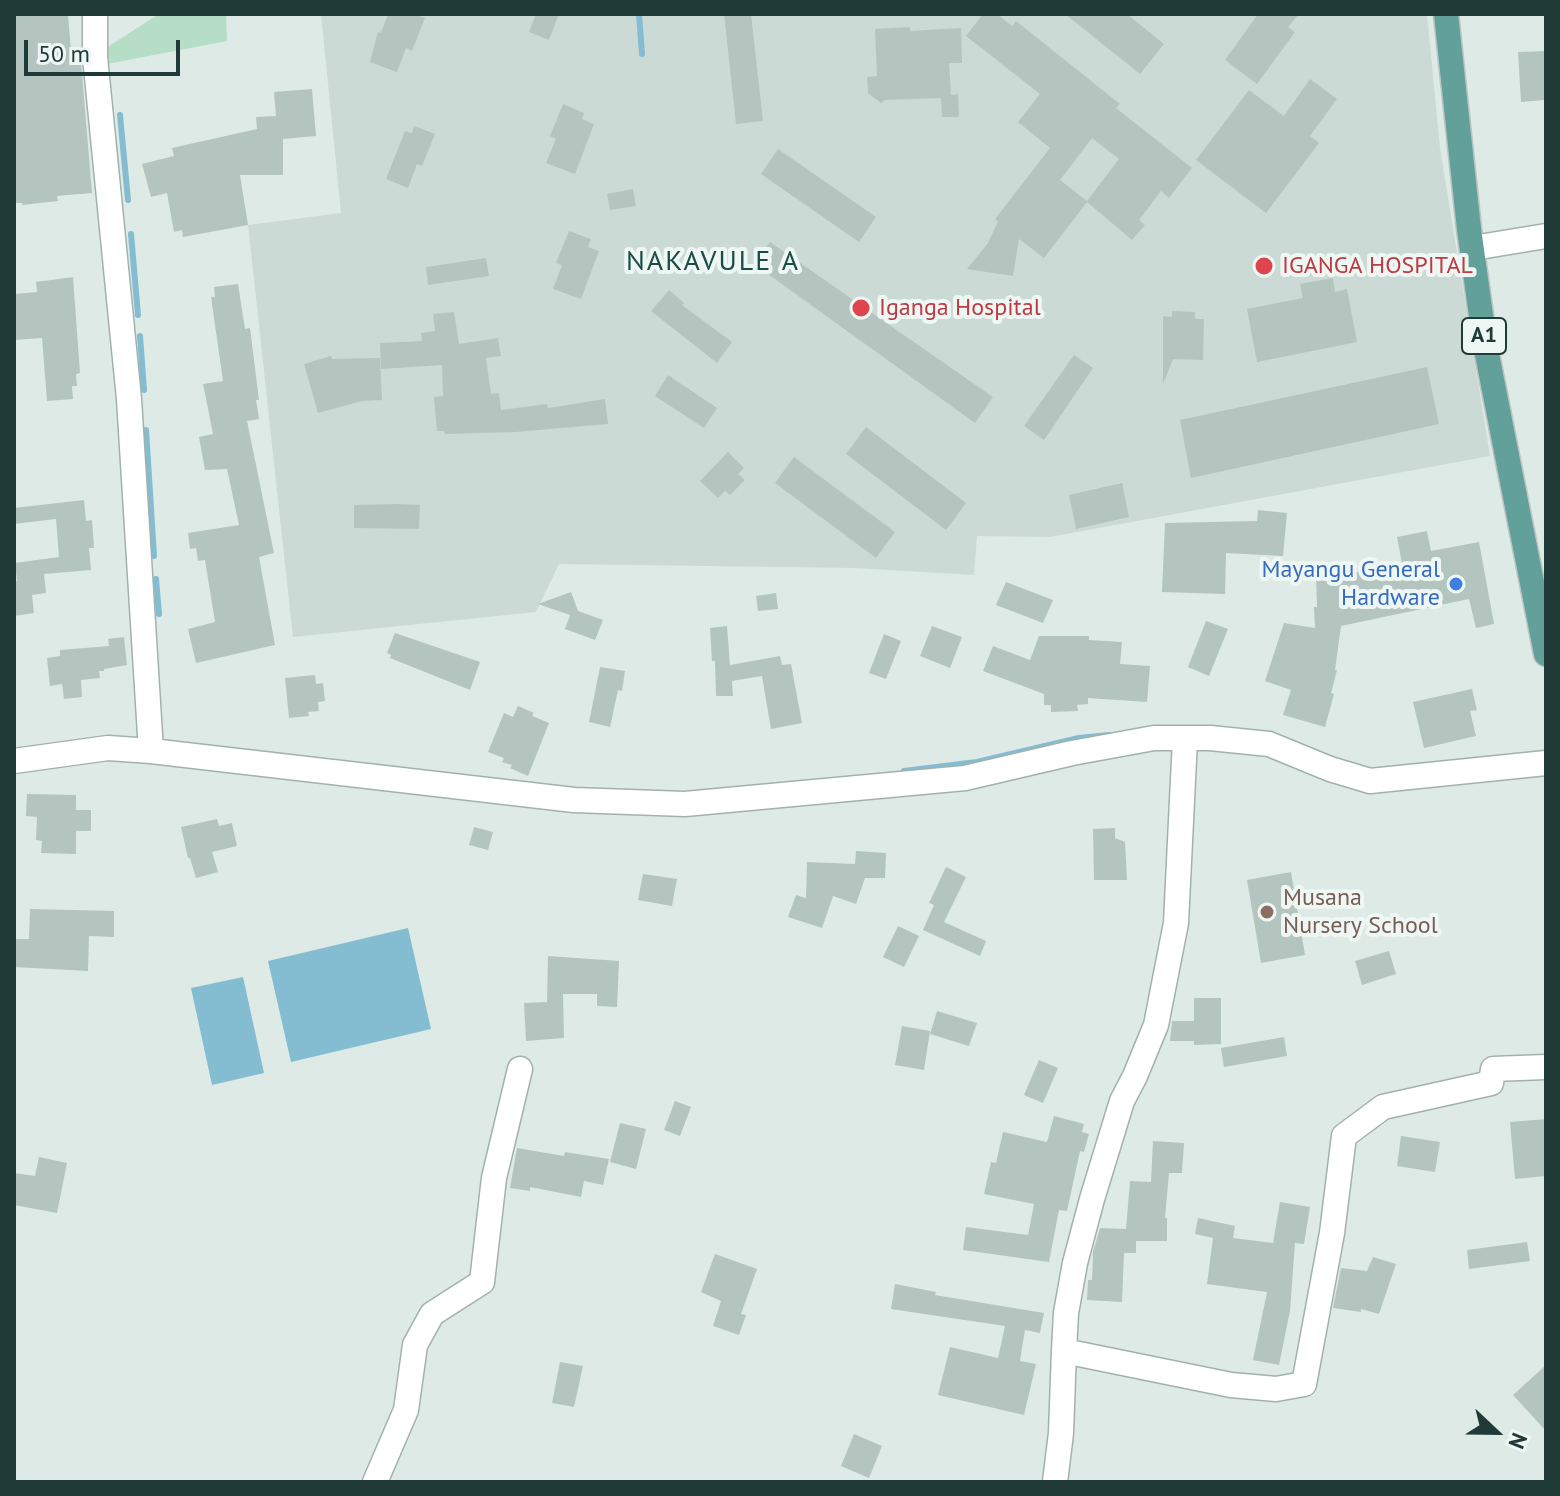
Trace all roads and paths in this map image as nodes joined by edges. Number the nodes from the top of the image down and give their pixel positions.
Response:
1 (95, 14) edge
2 (1446, 14) edge
3 (1546, 236) edge
4 (1473, 248) junction
5 (1546, 654) edge
6 (1185, 739) junction
7 (151, 751) junction
8 (14, 761) edge
9 (1546, 763) edge
10 (1546, 1067) edge
11 (520, 1069) dead end
12 (1064, 1351) junction
13 (375, 1482) edge
14 (1055, 1482) edge

1 - 7 street
2 - 4 main road, A1
3 - 4 street
4 - 5 main road, A1
6 - 7 street
6 - 9 street
6 - 12 street
7 - 8 street
10 - 12 street
11 - 13 street
12 - 14 street

